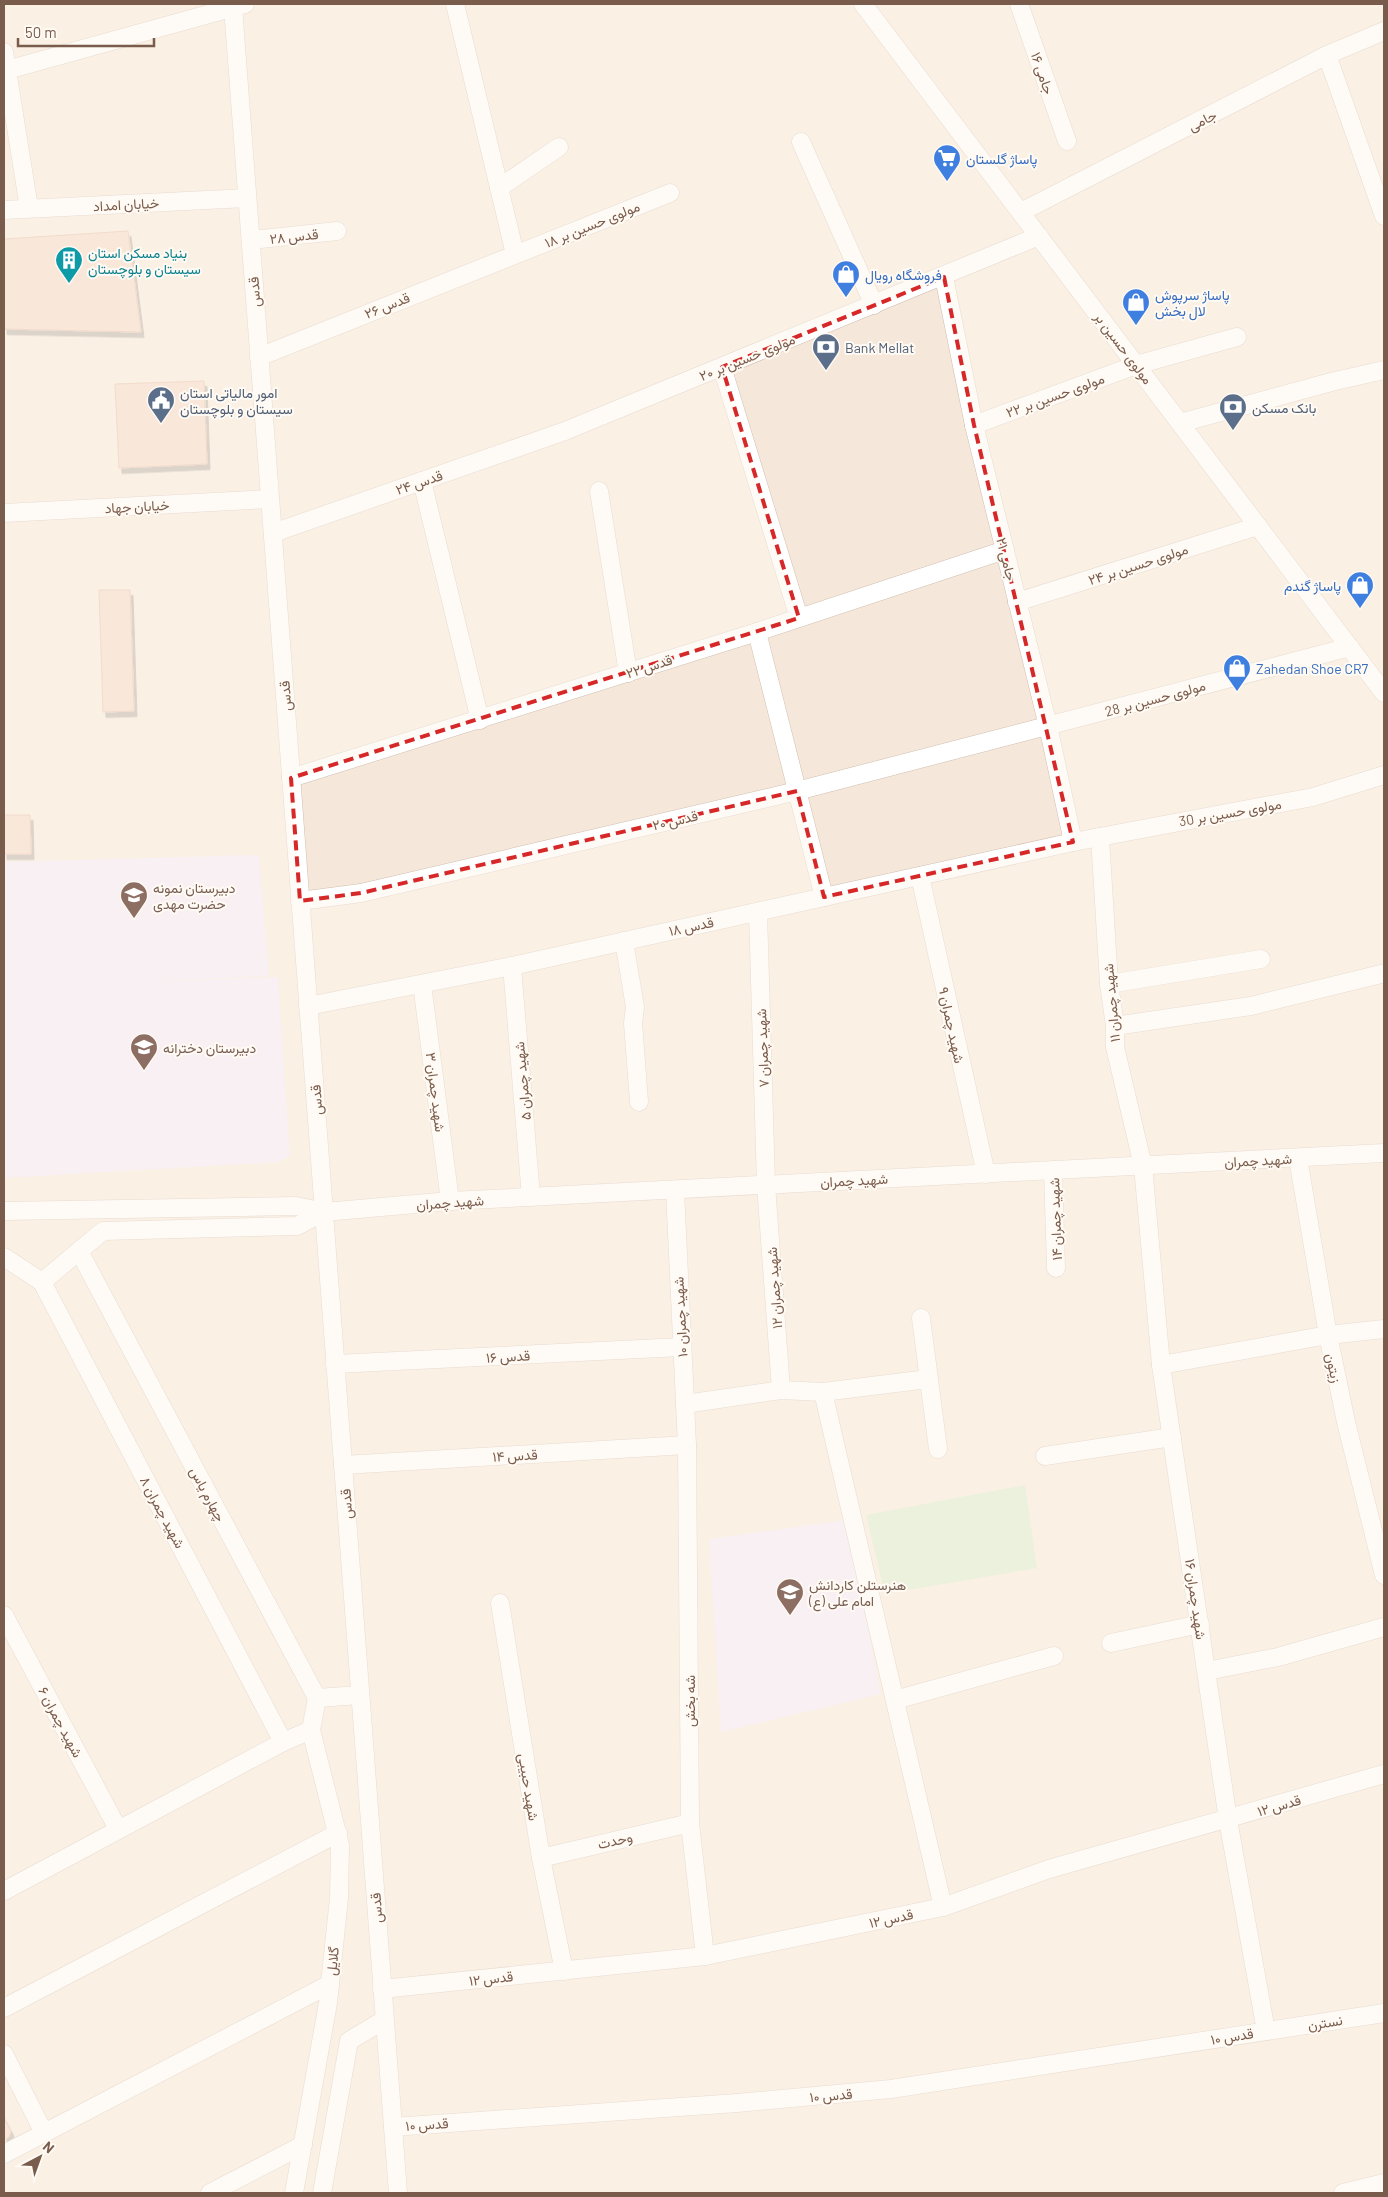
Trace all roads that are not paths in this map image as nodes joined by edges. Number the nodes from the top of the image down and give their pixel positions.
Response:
1 (456, 4) edge
2 (863, 4) edge
3 (1019, 4) edge
4 (239, 5) edge
5 (1384, 31) edge
6 (4, 52) edge
7 (1327, 55) junction
8 (7, 70) junction
9 (1066, 141) dead end
10 (801, 142) dead end
11 (559, 147) dead end
12 (499, 188) junction
13 (670, 193) dead end
14 (247, 198) junction
15 (29, 208) junction
16 (4, 210) edge
17 (1020, 212) junction
18 (1384, 216) edge
19 (337, 231) dead end
20 (1039, 236) junction
21 (250, 240) junction
22 (515, 254) junction
23 (944, 276) junction
24 (874, 305) junction
25 (1237, 337) dead end
26 (259, 356) junction
27 (1136, 365) junction
28 (722, 367) junction
29 (1384, 370) edge
30 (1180, 423) junction
31 (974, 425) junction
32 (565, 431) joint
33 (422, 481) junction
34 (599, 491) dead end
35 (270, 500) junction
36 (4, 513) edge
37 (1258, 526) junction
38 (273, 533) junction
39 (1004, 550) junction
40 (1017, 602) junction
41 (799, 618) junction
42 (757, 632) junction
43 (1350, 647) junction
44 (628, 673) junction
45 (1384, 692) edge
46 (480, 720) junction
47 (1048, 726) junction
48 (1384, 775) edge
49 (291, 778) junction
50 (797, 791) junction
51 (1100, 837) junction
52 (1073, 842) junction
53 (920, 876) junction
54 (824, 897) junction
55 (300, 901) junction
56 (758, 912) junction
57 (624, 941) junction
58 (1260, 958) dead end
59 (512, 966) junction
60 (1381, 974) dead end
61 (422, 984) junction
62 (1109, 984) junction
63 (308, 1006) junction
64 (1115, 1026) junction
65 (639, 1102) dead end
66 (1384, 1153) edge
67 (1298, 1158) junction
68 (1143, 1166) junction
69 (1053, 1170) junction
70 (986, 1174) junction
71 (766, 1185) junction
72 (674, 1190) junction
73 (531, 1197) junction
74 (450, 1201) junction
75 (4, 1211) edge
76 (324, 1212) junction
77 (79, 1251) junction
78 (4, 1257) edge
79 (1056, 1268) dead end
80 (42, 1282) junction
81 (921, 1318) dead end
82 (1384, 1329) edge
83 (1328, 1335) junction
84 (681, 1347) junction
85 (335, 1364) junction
86 (1161, 1365) junction
87 (928, 1379) junction
88 (781, 1390) junction
89 (823, 1392) junction
90 (685, 1404) junction
91 (1172, 1437) junction
92 (687, 1445) junction
93 (938, 1449) dead end
94 (1044, 1456) dead end
95 (343, 1465) junction
96 (1384, 1575) edge
97 (500, 1603) dead end
98 (4, 1615) edge
99 (1200, 1624) junction
100 (1384, 1627) edge
101 (1111, 1643) dead end
102 (1054, 1656) dead end
103 (1207, 1671) junction
104 (360, 1695) junction
105 (317, 1698) junction
106 (895, 1700) junction
107 (311, 1730) junction
108 (283, 1742) junction
109 (1384, 1774) edge
110 (1228, 1820) junction
111 (690, 1823) junction
112 (118, 1829) junction
113 (338, 1834) junction
114 (540, 1858) junction
115 (4, 1891) edge
116 (943, 1908) junction
117 (705, 1956) junction
118 (564, 1971) junction
119 (330, 1984) junction
120 (382, 1989) junction
121 (4, 2008) edge
122 (1384, 2012) edge
123 (384, 2020) junction
124 (1266, 2031) junction
125 (4, 2054) edge
126 (393, 2127) junction
127 (44, 2133) junction
128 (303, 2145) junction
129 (4, 2154) edge
130 (1384, 2183) edge
131 (210, 2193) edge
132 (294, 2193) edge
133 (322, 2193) edge
134 (398, 2193) edge
135 (1343, 2193) edge

1 - 12 street
2 - 17 street, مولوی حسین بر
3 - 9 street, جامی ۱۶
4 - 8 street
4 - 14 street, قدس
5 - 7 street, جامی
6 - 8 street
7 - 17 street, جامی
7 - 18 street
8 - 15 street
10 - 24 street
11 - 12 street
12 - 22 street
13 - 22 street, مولوی حسین بر ۱۸
14 - 15 street, خیابان امداد
14 - 21 street, قدس
15 - 16 street, خیابان امداد
17 - 20 street, مولوی حسین بر
19 - 21 street, قدس ۲۸
20 - 23 street, مولوی حسین بر ۲۰
20 - 27 street, مولوی حسین بر
21 - 26 street, قدس
22 - 26 street, قدس ۲۶
23 - 24 street, مولوی حسین بر ۲۰
23 - 31 street, جامی ۲۱
24 - 28 street, مولوی حسین بر ۲۰
25 - 27 street, مولوی حسین بر ۲۲
26 - 35 street, قدس
27 - 30 street, مولوی حسین بر
27 - 31 street, مولوی حسین بر ۲۲
28 - 32 street, مولوی حسین بر ۲۰
28 - 41 street
29 - 30 street
30 - 37 street, مولوی حسین بر
31 - 39 street, جامی ۲۱
32 - 33 street, قدس ۲۴
33 - 38 street, قدس ۲۴
33 - 46 street
34 - 44 street
35 - 36 street, خیابان جهاد
35 - 38 street, قدس
37 - 40 street, مولوی حسین بر ۲۴
37 - 43 street, مولوی حسین بر
38 - 49 street, قدس
39 - 40 street, جامی ۲۱
39 - 41 street, قدس ۲۲
40 - 47 street, جامی ۲۱
41 - 42 street, قدس ۲۲
42 - 44 street, قدس ۲۲
42 - 50 street
43 - 45 street, مولوی حسین بر
43 - 47 street, مولوی حسین بر 28
44 - 46 street, قدس ۲۲
46 - 49 street, قدس ۲۲
47 - 50 street, قدس ۲۰
47 - 52 street, جامی ۲۱
48 - 51 street, مولوی حسین بر 30
49 - 55 street, قدس
50 - 54 street
50 - 55 street, قدس ۲۰
51 - 52 street, مولوی حسین بر 30
51 - 62 street, شهید چمران ۱۱
52 - 53 street, قدس ۱۸
53 - 54 street, قدس ۱۸
53 - 70 street, شهید چمران ۹
54 - 56 street, قدس ۱۸
55 - 63 street, قدس
56 - 57 street, قدس ۱۸
56 - 71 street, شهید چمران ۷
57 - 59 street, قدس ۱۸
57 - 65 street
58 - 62 street
59 - 61 street, قدس ۱۸
59 - 73 street, شهید چمران ۵
60 - 64 street
61 - 63 street, قدس ۱۸
61 - 74 street, شهید چمران ۳
62 - 64 street, شهید چمران ۱۱
63 - 76 street, قدس
64 - 68 street, شهید چمران ۱۱
66 - 67 street, شهید چمران
67 - 68 street, شهید چمران
67 - 83 street, زیتون
68 - 69 street, شهید چمران
68 - 86 street, شهید چمران ۱۶
69 - 70 street, شهید چمران
69 - 79 street, شهید چمران ۱۴
70 - 71 street, شهید چمران
71 - 72 street, شهید چمران
71 - 88 street, شهید چمران ۱۲
72 - 73 street, شهید چمران
72 - 84 street, شهید چمران ۱۰
73 - 74 street, شهید چمران
74 - 76 street, شهید چمران
75 - 76 street, شهید چمران
76 - 77 street, شهید چمران
76 - 85 street, قدس
77 - 80 street, شهید چمران
77 - 105 street, چهارم یاس
78 - 80 street
80 - 108 street, شهید چمران ۸
81 - 87 street
82 - 83 street
83 - 86 street
83 - 96 street, زیتون
84 - 85 street, قدس ۱۶
84 - 90 street, شهید چمران ۱۰
85 - 95 street, قدس
86 - 91 street, شهید چمران ۱۶
87 - 89 street
87 - 93 street
88 - 89 street
88 - 90 street
89 - 106 street
90 - 92 street, شهید چمران ۱۰
91 - 94 street
91 - 99 street, شهید چمران ۱۶
92 - 95 street, قدس ۱۴
92 - 111 street, شه بخش
95 - 104 street, قدس
97 - 114 street, شهید حبیبی
98 - 112 street, شهید چمران ۶
99 - 101 street
99 - 103 street, شهید چمران ۱۶
100 - 103 street
102 - 106 street
103 - 110 street, شهید چمران ۱۶
104 - 105 street
104 - 120 street, قدس
105 - 107 street
106 - 116 street
107 - 108 street
107 - 113 street, گلایل
108 - 112 street
109 - 110 street, قدس ۱۲
110 - 116 street, قدس ۱۲
110 - 124 street, شهید چمران ۱۶
111 - 114 street, وحدت
111 - 117 street, شه بخش
112 - 115 street
113 - 119 street, گلایل
113 - 121 street
114 - 118 street, شهید حبیبی
116 - 117 street, قدس ۱۲
117 - 118 street, قدس ۱۲
118 - 120 street, قدس ۱۲
119 - 127 street
119 - 128 street, گلایل
120 - 123 street, قدس
122 - 124 street, نسترن
123 - 126 street, قدس
123 - 133 street
124 - 126 street, قدس ۱۰
125 - 127 street
126 - 134 street, قدس
127 - 129 street
128 - 131 street
128 - 132 street, گلایل
130 - 135 street

